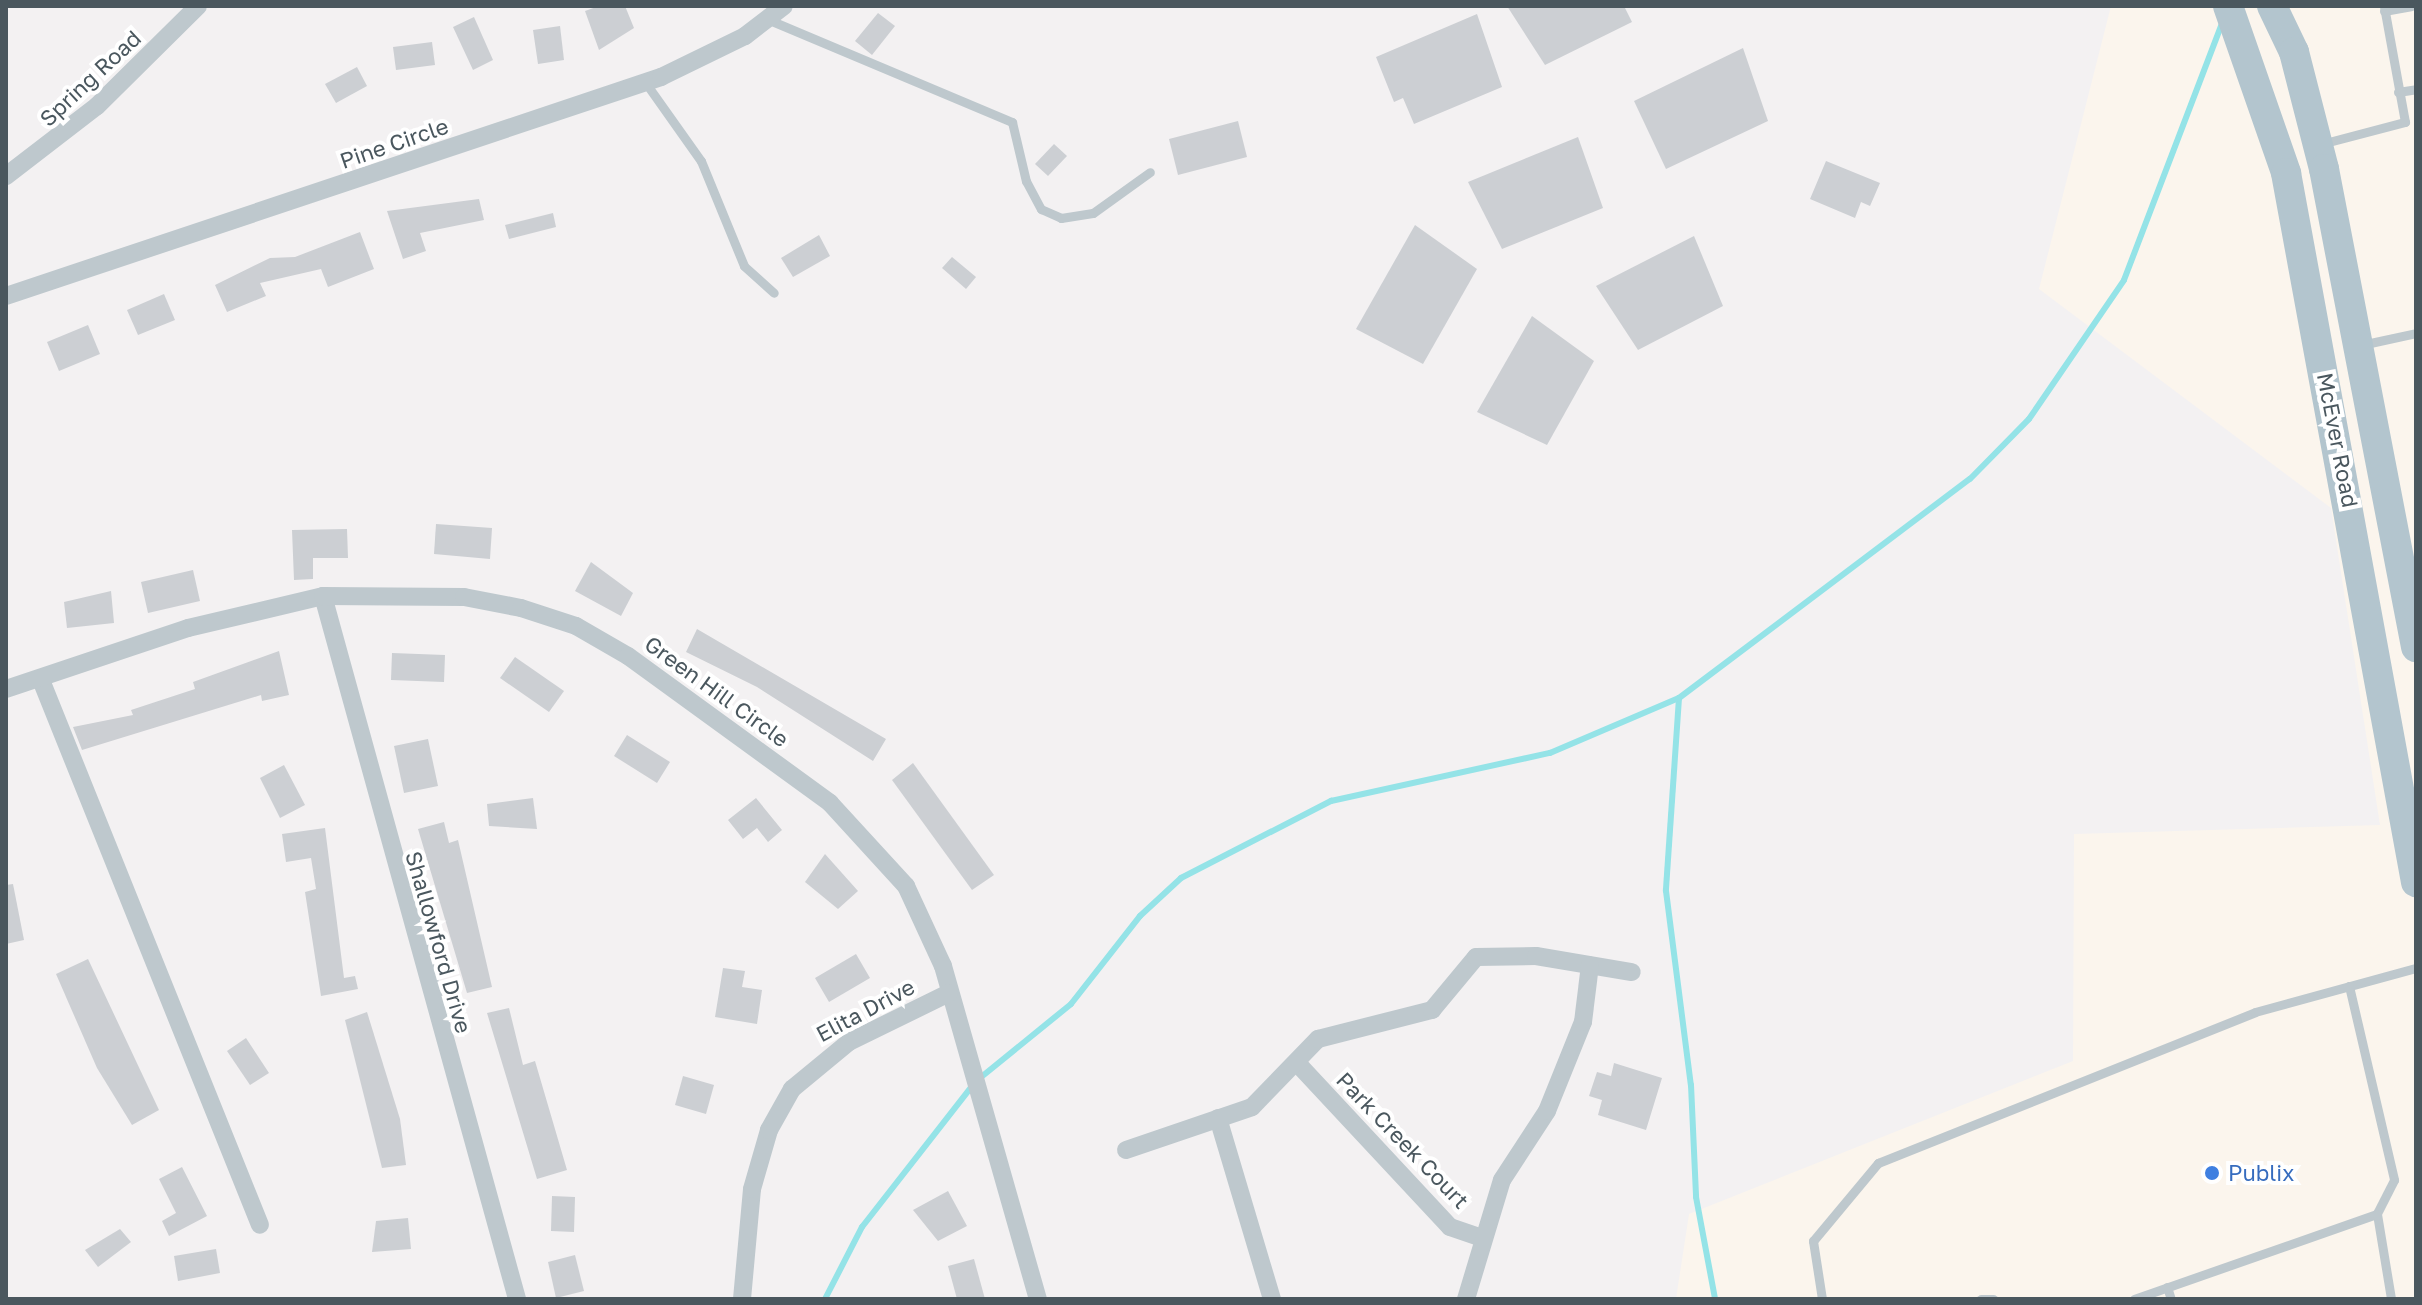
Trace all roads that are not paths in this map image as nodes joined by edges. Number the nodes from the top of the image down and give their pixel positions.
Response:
1 (198, 6) edge
2 (784, 6) edge
3 (2228, 6) edge
4 (2272, 6) edge
5 (2411, 6) edge
6 (2384, 9) edge
7 (767, 19) junction
8 (645, 82) junction
9 (2416, 89) edge
10 (2398, 92) junction
11 (2318, 145) junction
12 (1150, 172) dead end
13 (6, 176) edge
14 (774, 293) dead end
15 (6, 296) edge
16 (2416, 333) edge
17 (2358, 346) junction
18 (323, 596) junction
19 (2416, 647) edge
20 (41, 680) junction
21 (6, 689) edge
22 (2416, 882) edge
23 (1590, 965) junction
24 (2416, 968) edge
25 (1632, 972) dead end
26 (2349, 986) junction
27 (949, 993) junction
28 (1298, 1064) junction
29 (1218, 1118) junction
30 (1126, 1150) dead end
31 (2377, 1214) junction
32 (260, 1225) dead end
33 (1482, 1238) junction
34 (2167, 1287) junction
35 (517, 1299) edge
36 (742, 1299) edge
37 (1038, 1299) edge
38 (1272, 1299) edge
39 (1466, 1299) edge
40 (1822, 1299) edge
41 (1981, 1299) edge
42 (1993, 1299) edge
43 (2134, 1299) edge
44 (2171, 1299) edge
45 (2391, 1299) edge

1 - 13 street, Spring Road
2 - 7 street, Pine Circle
3 - 22 main road, McEver Road
4 - 11 main road, McEver Road
5 - 6 lane
6 - 10 lane
7 - 8 street, Pine Circle
7 - 12 lane
8 - 14 lane
8 - 15 street, Pine Circle
9 - 10 lane
10 - 11 lane
11 - 17 main road, McEver Road
16 - 17 lane
17 - 19 main road, McEver Road
18 - 20 street, Green Hill Circle
18 - 27 street, Green Hill Circle
18 - 35 street, Shallowford Drive
20 - 21 street, Green Hill Circle
20 - 32 street
23 - 25 street
23 - 28 street
23 - 33 street, Park Creek Court
24 - 26 lane
26 - 31 lane
26 - 40 lane
27 - 36 street, Elita Drive
27 - 37 street, Green Hill Circle
28 - 29 street
28 - 33 street, Park Creek Court
29 - 30 street
29 - 38 street
31 - 34 lane
31 - 45 lane
33 - 39 street, Park Creek Court
34 - 43 lane
34 - 44 lane
41 - 42 lane

